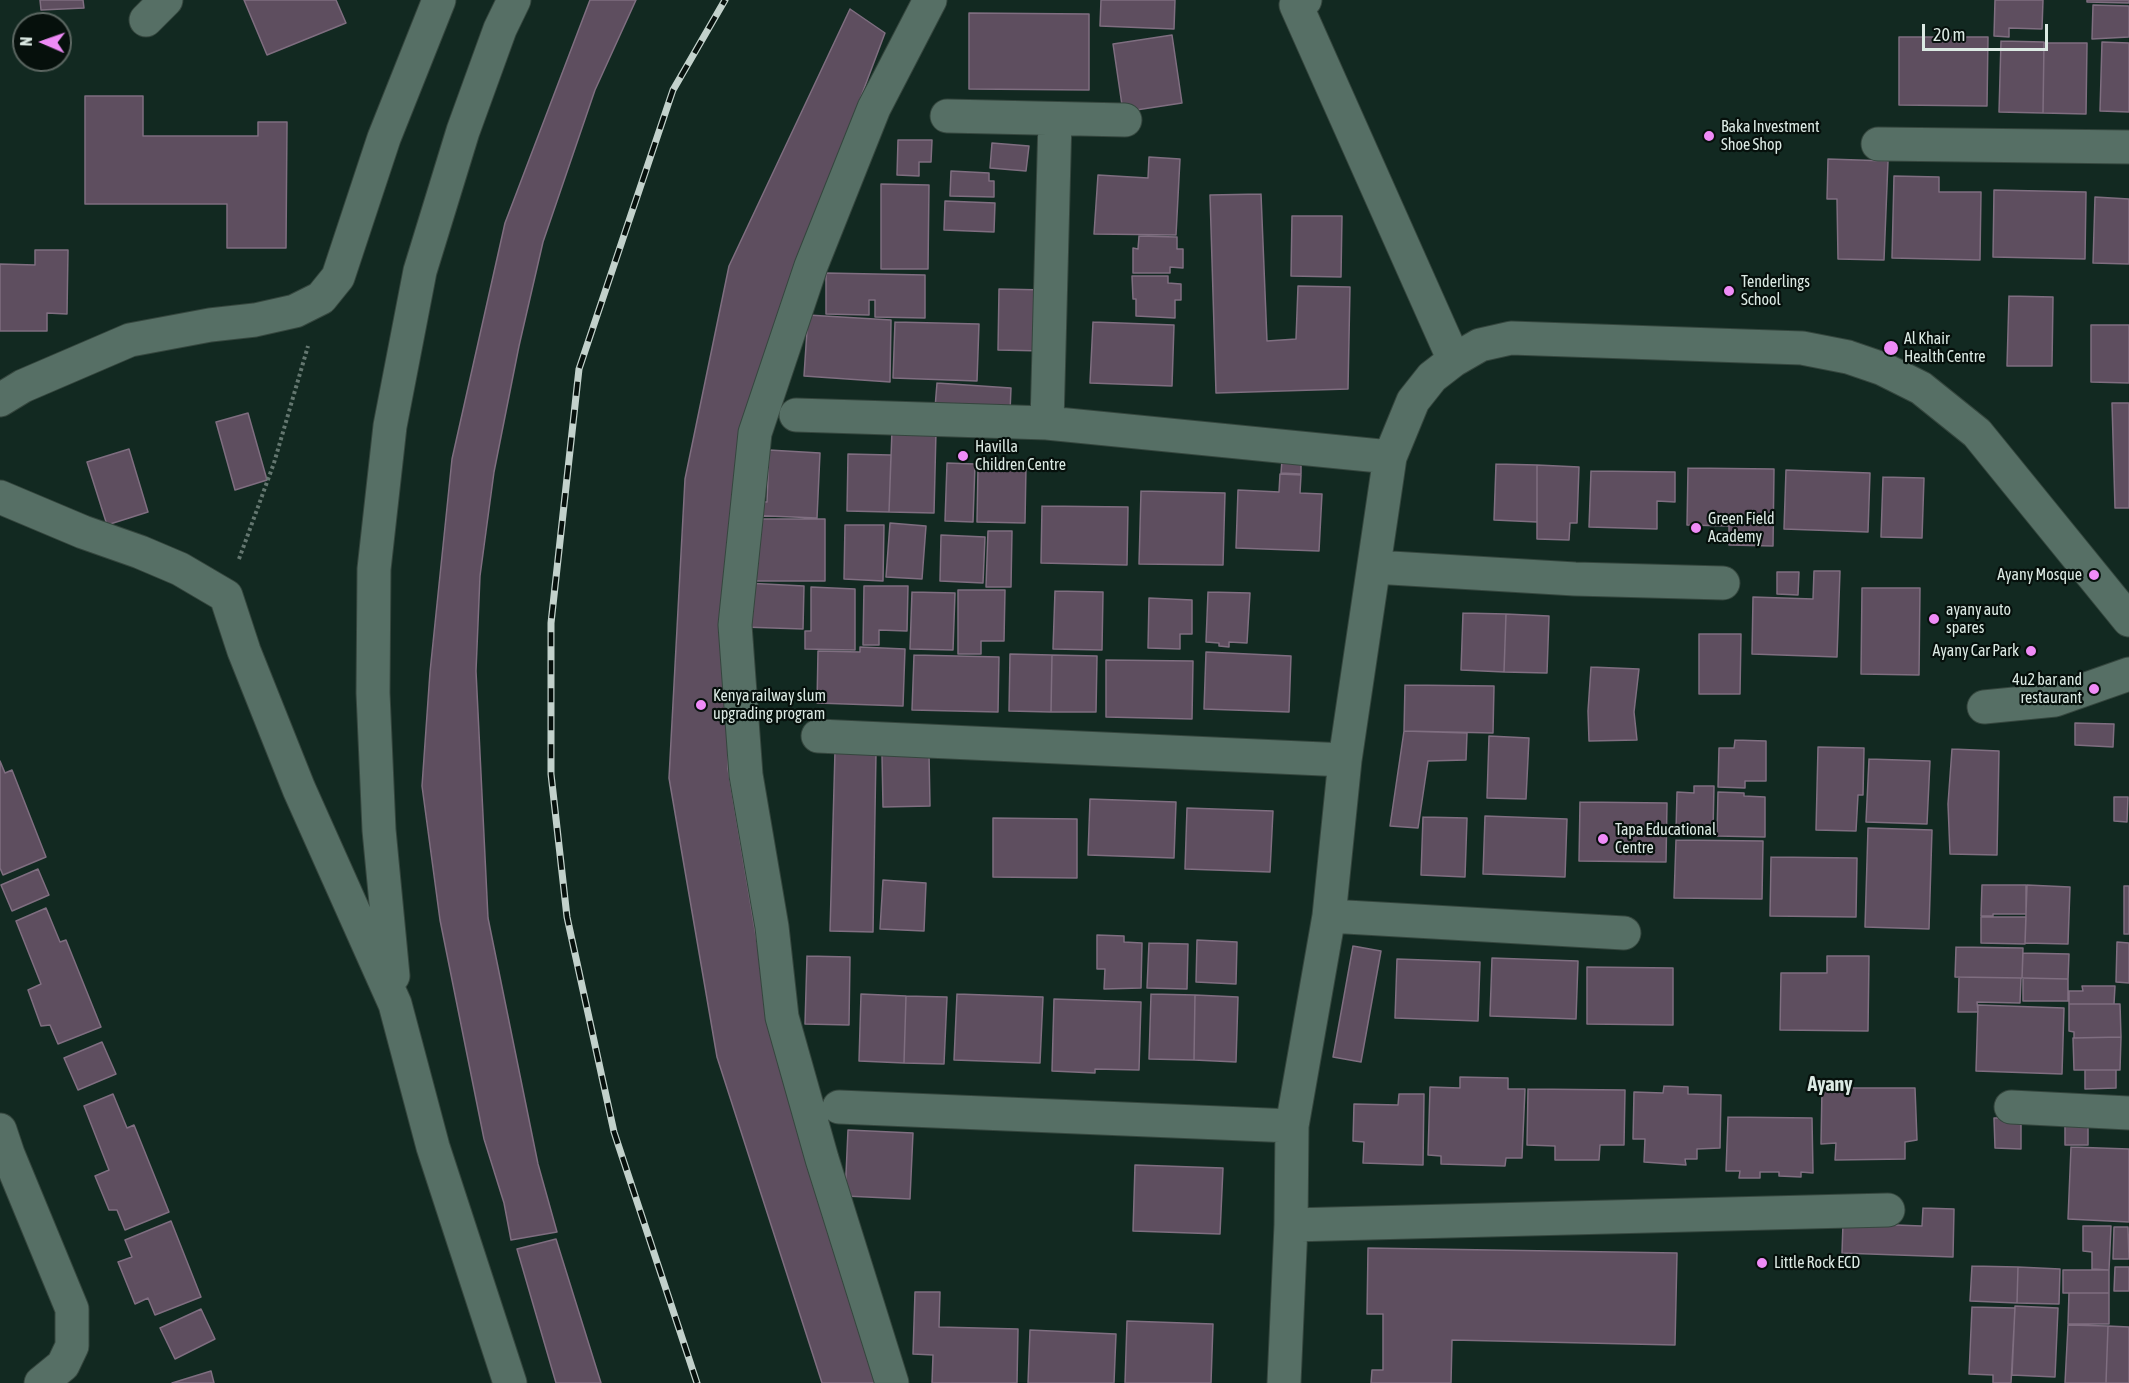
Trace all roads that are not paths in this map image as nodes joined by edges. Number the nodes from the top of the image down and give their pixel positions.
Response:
1 (440, 0) edge
2 (514, 0) edge
3 (930, 0) edge
4 (1294, 2) edge
5 (947, 116) dead end
6 (1055, 119) junction
7 (1125, 120) dead end
8 (1878, 144) dead end
9 (2129, 147) edge
10 (1454, 360) junction
11 (0, 400) edge
12 (796, 415) dead end
13 (1047, 423) junction
14 (1390, 457) junction
15 (0, 497) edge
16 (1374, 567) junction
17 (1723, 583) dead end
18 (2129, 620) edge
19 (2129, 674) edge
20 (1984, 707) dead end
21 (818, 736) dead end
22 (1345, 760) junction
23 (1329, 916) junction
24 (1624, 933) dead end
25 (395, 1005) junction
26 (839, 1107) dead end
27 (2011, 1107) dead end
28 (2129, 1113) edge
29 (1292, 1126) junction
30 (3, 1148) edge
31 (1888, 1210) dead end
32 (1291, 1225) junction
33 (42, 1383) edge
34 (510, 1383) edge
35 (892, 1383) edge
36 (1284, 1383) edge

1 - 11 street
2 - 25 street
3 - 35 street
4 - 10 street
5 - 6 street
6 - 7 street
6 - 13 street
8 - 9 street
10 - 14 street
10 - 18 street
12 - 13 street
13 - 14 street
14 - 16 street
15 - 25 street
16 - 17 street
16 - 22 street
19 - 20 street
21 - 22 street
22 - 23 street
23 - 24 street
23 - 29 street
25 - 34 street
26 - 29 street
27 - 28 street
29 - 32 street
30 - 33 street
31 - 32 street
32 - 36 street

